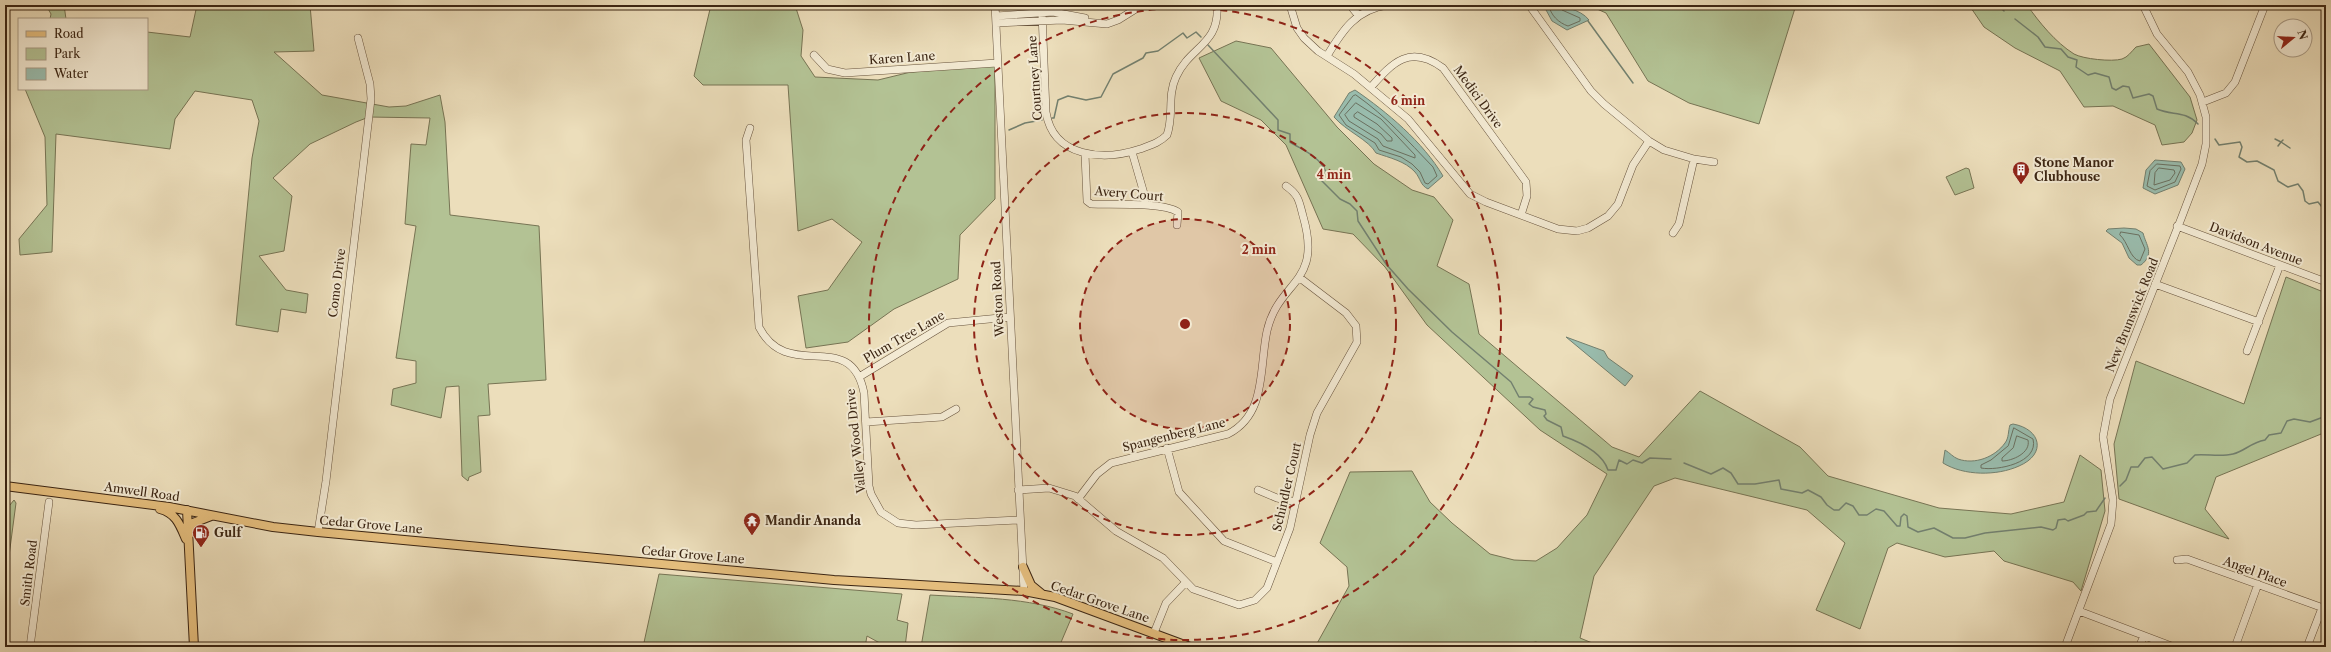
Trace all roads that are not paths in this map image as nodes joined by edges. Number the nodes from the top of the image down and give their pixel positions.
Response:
1 (996, 5) edge
2 (1142, 5) edge
3 (1217, 5) edge
4 (1290, 5) edge
5 (1350, 5) edge
6 (1388, 5) edge
7 (1529, 5) edge
8 (2143, 5) edge
9 (2265, 5) edge
10 (1042, 13) junction
11 (1358, 15) junction
12 (996, 19) junction
13 (1042, 22) junction
14 (1107, 24) junction
15 (358, 38) dead end
16 (814, 56) dead end
17 (1327, 56) junction
18 (997, 63) junction
19 (1370, 87) junction
20 (2203, 102) junction
21 (750, 128) dead end
22 (1649, 141) junction
23 (1132, 152) junction
24 (1085, 154) junction
25 (1694, 159) junction
26 (1714, 162) dead end
27 (1286, 186) dead end
28 (1145, 205) junction
29 (1521, 215) junction
30 (1177, 225) dead end
31 (2178, 226) junction
32 (1673, 233) dead end
33 (2280, 265) junction
34 (1300, 278) junction
35 (2326, 282) edge
36 (2155, 284) junction
37 (1010, 318) junction
38 (2259, 322) junction
39 (2247, 351) dead end
40 (859, 377) junction
41 (956, 409) dead end
42 (866, 422) junction
43 (1167, 448) junction
44 (5, 486) edge
45 (1018, 490) junction
46 (1258, 490) dead end
47 (1078, 499) junction
48 (49, 502) dead end
49 (128, 502) junction
50 (1296, 502) junction
51 (187, 510) junction
52 (212, 516) junction
53 (1020, 520) junction
54 (318, 532) junction
55 (189, 544) junction
56 (190, 557) junction
57 (2176, 560) dead end
58 (1277, 562) junction
59 (1023, 567) junction
60 (1186, 582) junction
61 (2258, 584) junction
62 (1024, 591) junction
63 (1044, 595) junction
64 (2324, 608) edge
65 (2079, 611) junction
66 (1154, 633) junction
67 (2144, 636) junction
68 (30, 647) edge
69 (194, 647) edge
70 (1190, 647) edge
71 (2065, 647) edge
72 (2139, 647) edge
73 (2174, 647) edge
74 (2235, 647) edge
75 (2307, 647) edge

1 - 12 street, Weston Road
2 - 14 street
3 - 23 street, Courtney Lane
4 - 17 street
5 - 11 street
6 - 11 street
7 - 22 street
8 - 20 street, New Brunswick Road
9 - 20 street
10 - 12 street
10 - 13 street, Courtney Lane
10 - 14 street
11 - 17 street
12 - 13 street
12 - 18 street, Weston Road
13 - 14 street
13 - 24 street, Courtney Lane
15 - 54 street, Como Drive
16 - 18 street, Karen Lane
17 - 19 street
18 - 37 street, Weston Road
19 - 29 street
19 - 29 street, Medici Drive
20 - 31 street, New Brunswick Road
21 - 40 street, Valley Wood Drive
22 - 25 street
22 - 29 street
23 - 24 street, Courtney Lane
23 - 28 street
24 - 28 street, Avery Court
25 - 26 street
25 - 32 street
27 - 34 street, Spangenberg Lane
28 - 30 street, Avery Court
31 - 33 street, Davidson Avenue
31 - 36 street, New Brunswick Road
33 - 35 street, Davidson Avenue
33 - 38 street
34 - 43 street, Spangenberg Lane
34 - 50 street, Schindler Court
36 - 38 street
36 - 65 street, New Brunswick Road
37 - 40 street, Plum Tree Lane
37 - 45 street, Weston Road
38 - 39 street
40 - 42 street, Valley Wood Drive
41 - 42 street
42 - 53 street, Valley Wood Drive
43 - 47 street, Spangenberg Lane
43 - 58 street
44 - 49 main road, Amwell Road
45 - 47 street, Schindler Court
45 - 53 street, Weston Road
46 - 50 street
47 - 60 street, Schindler Court
48 - 68 street, Smith Road
49 - 51 main road, Amwell Road
49 - 55 main road
50 - 58 street, Schindler Court
51 - 52 main road, Cedar Grove Lane
51 - 55 main road, Amwell Road
52 - 54 main road, Cedar Grove Lane
52 - 56 main road
53 - 59 street, Weston Road
54 - 62 main road, Cedar Grove Lane
55 - 56 main road, Amwell Road
56 - 69 main road, Amwell Road
57 - 61 street, Angel Place
58 - 60 street, Schindler Court
59 - 62 street, Weston Road
59 - 63 main road
60 - 66 street
61 - 64 street, Angel Place
61 - 74 street
62 - 63 main road, Cedar Grove Lane
63 - 66 main road, Cedar Grove Lane
64 - 75 street
65 - 67 street
65 - 71 street, New Brunswick Road
66 - 70 main road, Cedar Grove Lane
67 - 72 street
67 - 73 street

